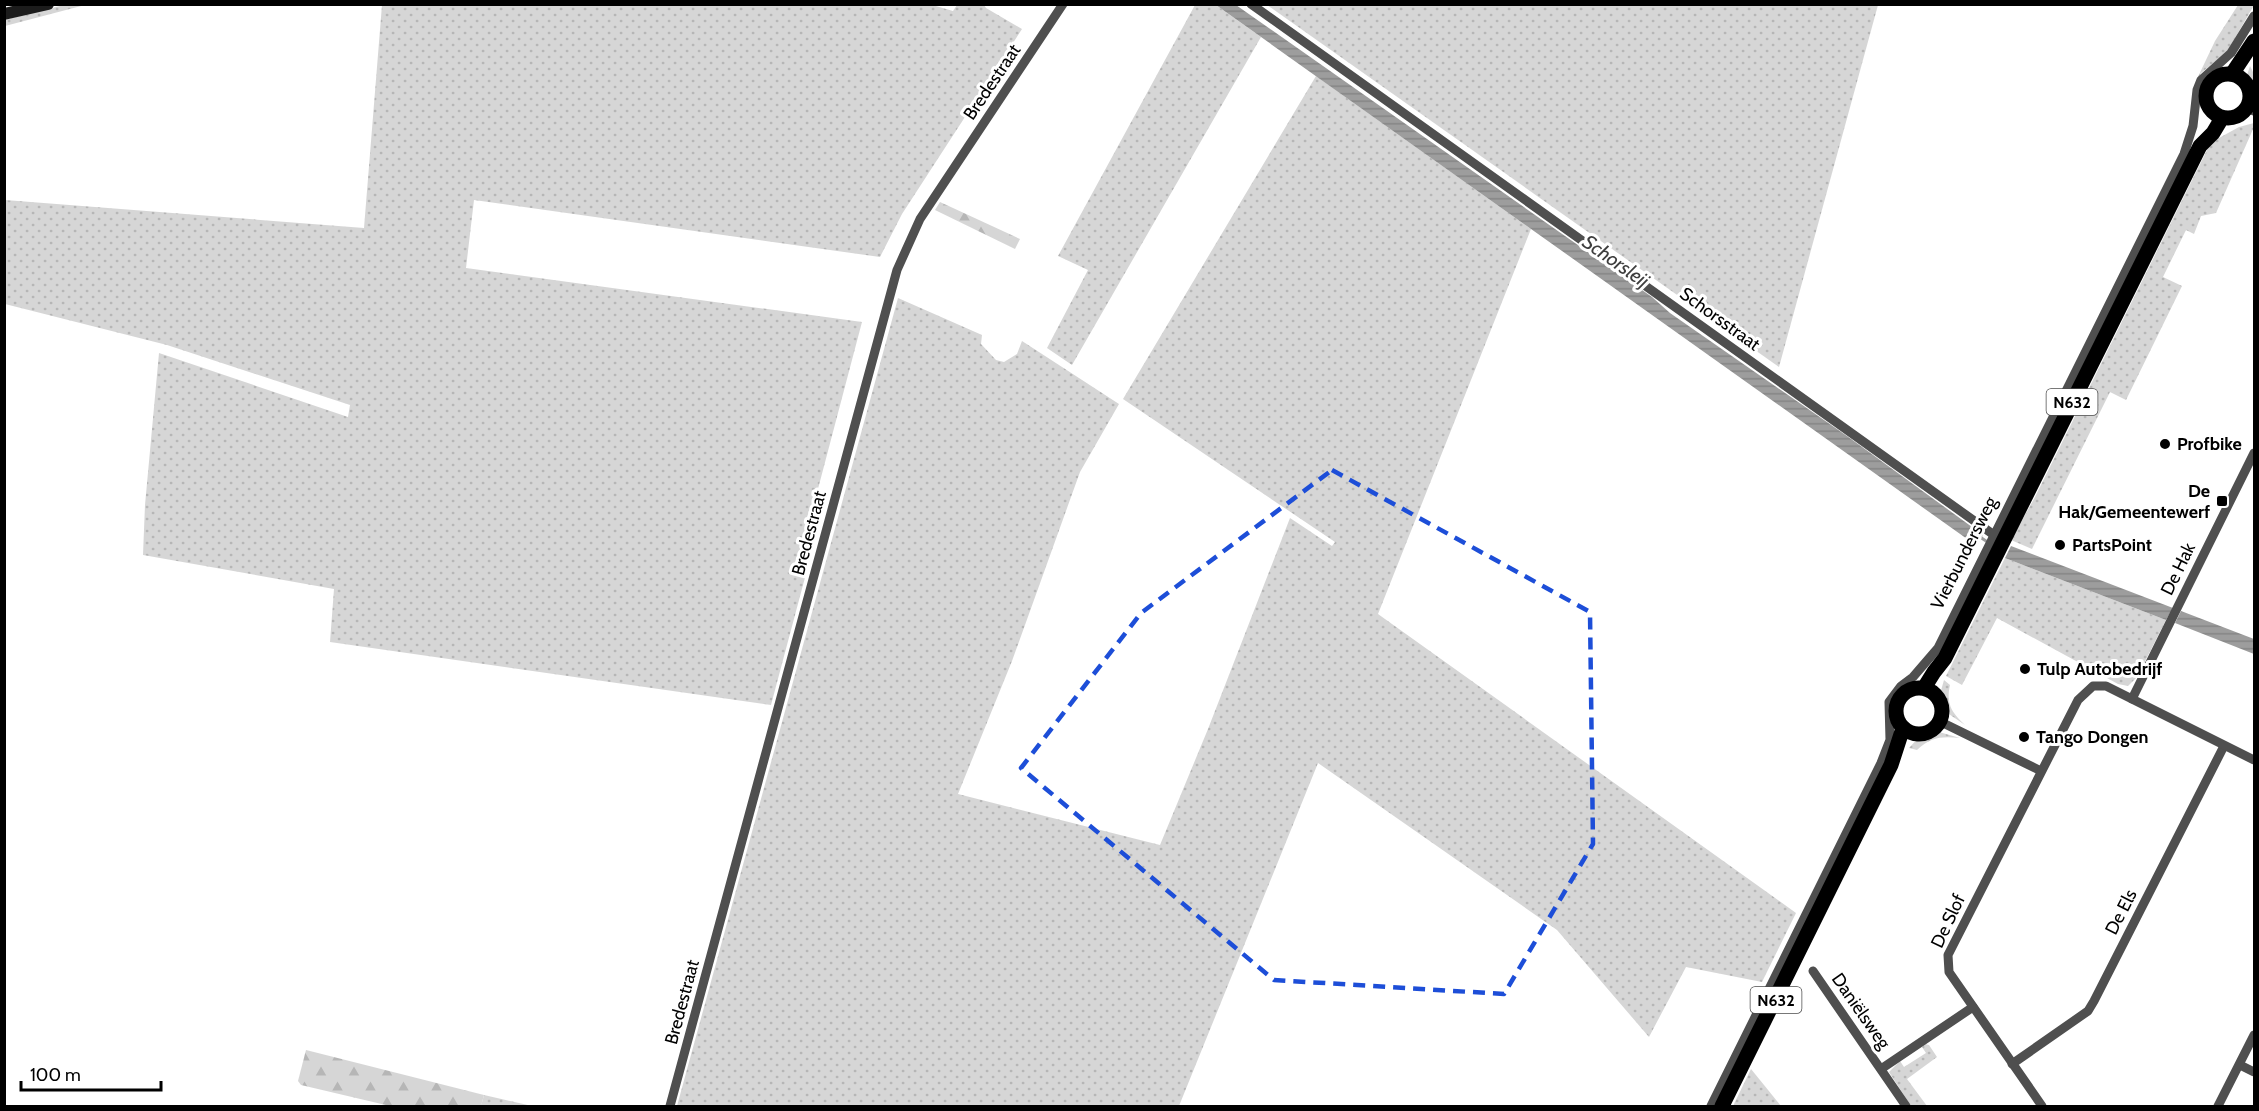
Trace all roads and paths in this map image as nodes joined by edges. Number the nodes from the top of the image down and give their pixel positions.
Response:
1 (48, 4) edge
2 (1063, 4) edge
3 (1251, 4) edge
4 (4, 14) edge
5 (2254, 16) edge
6 (2254, 43) edge
7 (2237, 76) junction
8 (2251, 109) edge
9 (2216, 114) junction
10 (2114, 308) junction
11 (2254, 453) edge
12 (1994, 535) junction
13 (1930, 692) junction
14 (2132, 699) junction
15 (1939, 721) junction
16 (1909, 731) junction
17 (2224, 746) junction
18 (2254, 760) edge
19 (2041, 771) junction
20 (1865, 807) junction
21 (1814, 971) dead end
22 (1973, 1007) junction
23 (2254, 1035) edge
24 (1739, 1061) junction
25 (2012, 1064) junction
26 (2240, 1065) junction
27 (1881, 1069) junction
28 (2254, 1072) edge
29 (670, 1107) edge
30 (1711, 1107) edge
31 (1722, 1107) edge
32 (1906, 1107) edge
33 (2042, 1107) edge
34 (2218, 1107) edge

1 - 4 main road
2 - 29 street, Bredestraat
3 - 12 street, Schorsstraat
5 - 10 street, Vierbundersweg
6 - 7 main road
7 - 8 main road
7 - 9 main road
8 - 9 main road
9 - 10 main road, Vierbundersweg / N632
10 - 12 street, Vierbundersweg
10 - 13 main road, Vierbundersweg / N632
11 - 14 street, De Hak
12 - 20 street, Vierbundersweg
13 - 15 main road
13 - 16 main road
14 - 17 street, De Slof
14 - 19 street, De Slof
15 - 16 main road, N632
15 - 19 street
16 - 20 main road, Vierbundersweg / N632
17 - 18 street, De Slof
17 - 25 street, De Els
19 - 22 street, De Slof
20 - 24 main road, Vierbundersweg / N632
21 - 27 street, Daniëlsweg
22 - 25 street, De Slof
22 - 27 street, Daniëlsweg
23 - 26 street
24 - 30 street, Vierbundersweg
24 - 31 main road, Vierbundersweg / N632
25 - 33 street, De Slof
26 - 28 street
26 - 34 street
27 - 32 street, Daniëlsweg

